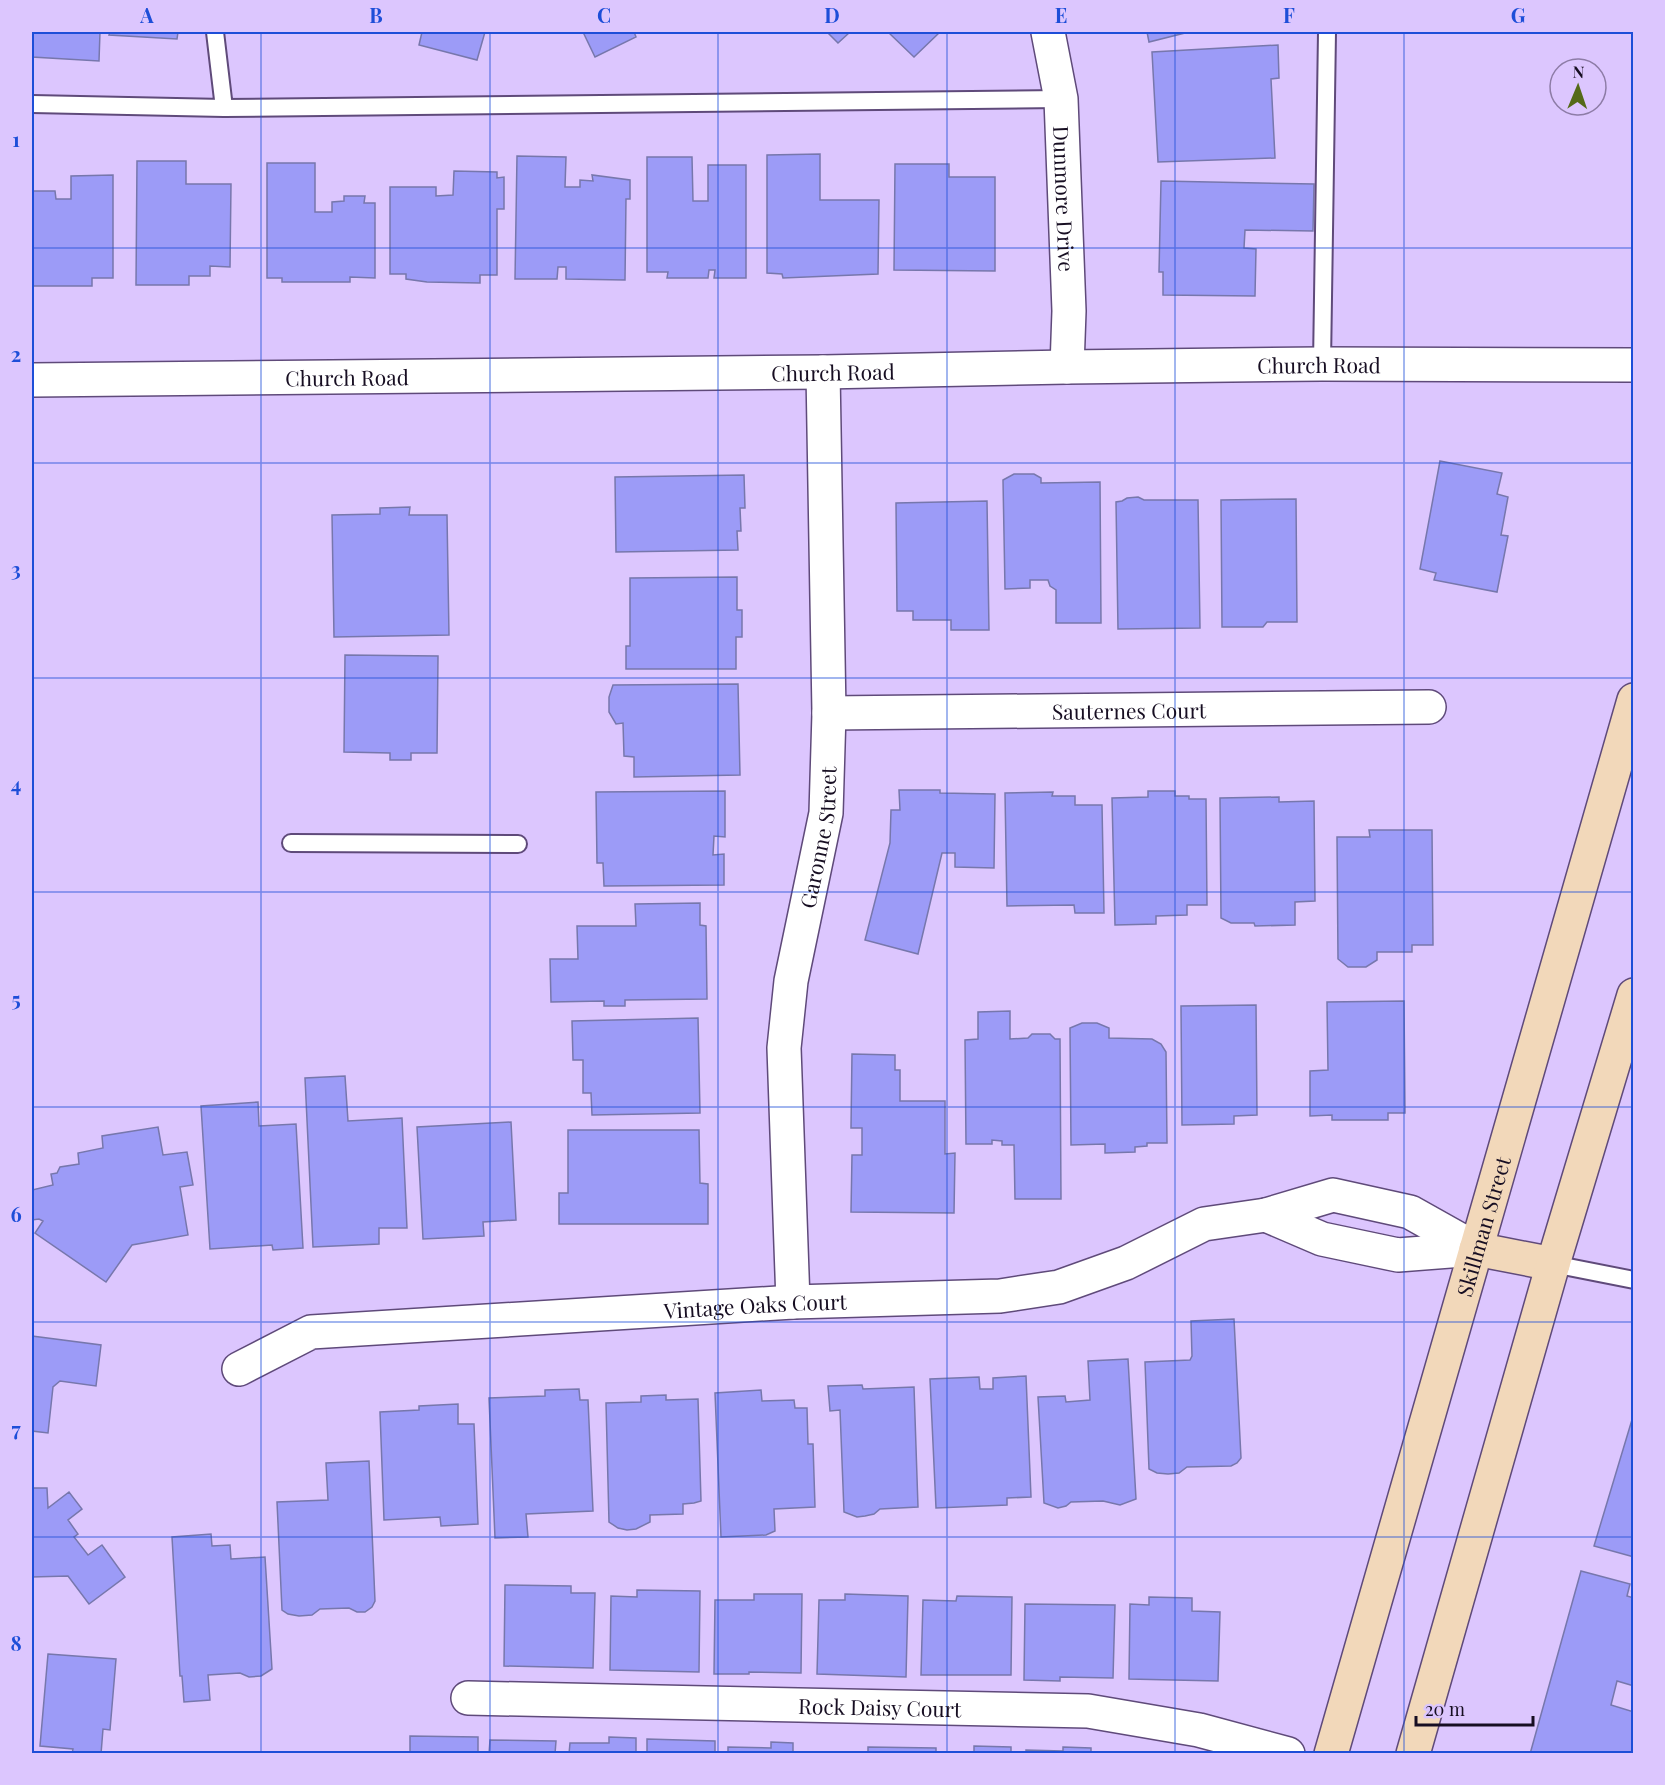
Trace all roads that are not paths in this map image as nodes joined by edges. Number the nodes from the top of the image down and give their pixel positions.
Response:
1 (215, 32) edge
2 (1048, 32) edge
3 (1327, 32) edge
4 (1061, 99) junction
5 (32, 104) edge
6 (224, 108) junction
7 (1322, 364) junction
8 (1634, 366) edge
9 (1067, 367) junction
10 (823, 372) junction
11 (32, 380) edge
12 (1634, 700) edge
13 (1430, 707) dead end
14 (829, 713) junction
15 (291, 843) dead end
16 (518, 844) dead end
17 (1634, 995) edge
18 (1266, 1215) junction
19 (1476, 1249) junction
20 (1553, 1264) junction
21 (1634, 1280) edge
22 (793, 1302) junction
23 (239, 1369) dead end
24 (468, 1698) dead end
25 (1288, 1754) edge
26 (1331, 1754) edge
27 (1413, 1754) edge

1 - 6 lane
2 - 4 street, Dunmore Drive
3 - 7 lane
4 - 6 lane
4 - 9 street, Dunmore Drive
5 - 6 lane
7 - 8 street, Church Road
7 - 9 street, Church Road
9 - 10 street, Church Road
10 - 11 street, Church Road
10 - 14 street, Garonne Street
12 - 19 main road, Skillman Street
13 - 14 street, Sauternes Court
14 - 22 street, Garonne Street
15 - 16 lane
17 - 20 main road
18 - 19 street
18 - 19 street, Vintage Oaks Court
18 - 22 street, Vintage Oaks Court
19 - 20 main road
19 - 26 main road, Skillman Street
20 - 21 lane
20 - 27 main road
22 - 23 street, Vintage Oaks Court
24 - 25 street, Rock Daisy Court

